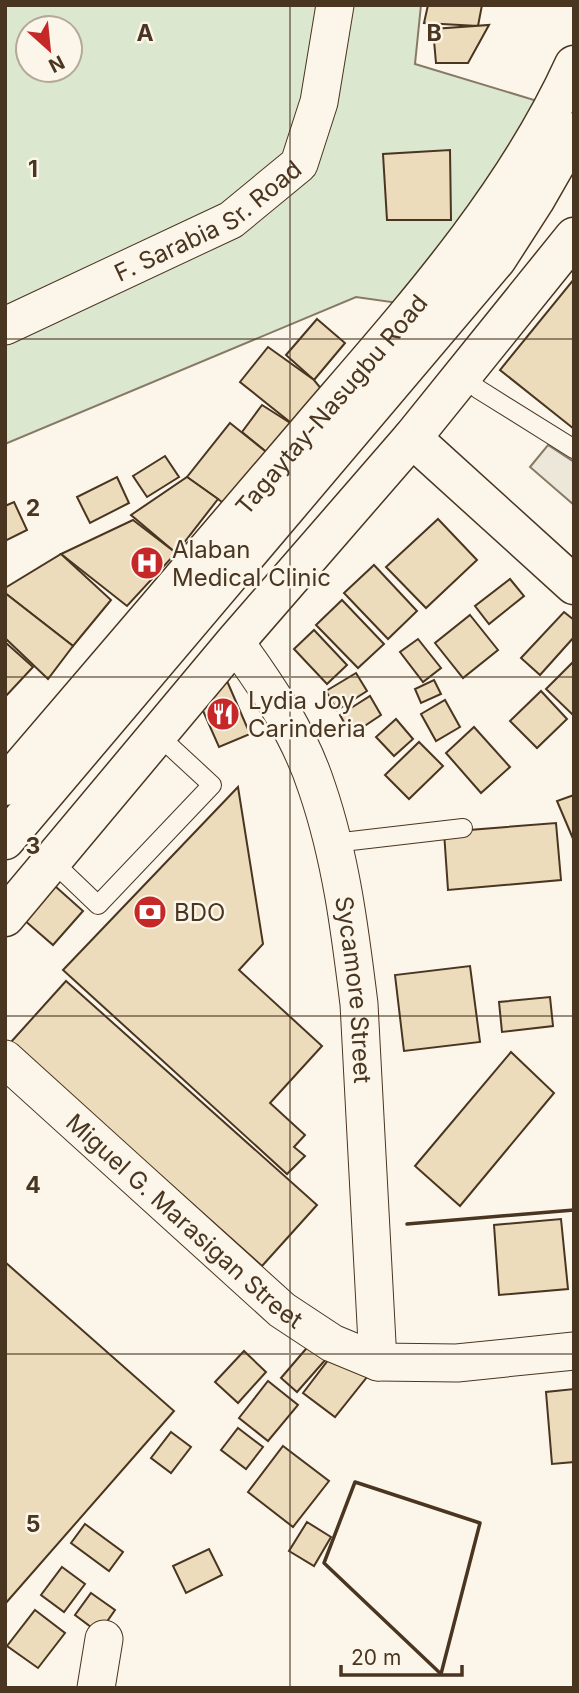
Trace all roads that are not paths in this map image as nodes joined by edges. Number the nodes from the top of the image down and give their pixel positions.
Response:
1 (335, 5) edge
2 (574, 65) edge
3 (574, 132) edge
4 (574, 237) edge
5 (5, 326) edge
6 (463, 376) junction
7 (412, 439) junction
8 (574, 449) edge
9 (574, 585) edge
10 (235, 642) junction
11 (159, 736) junction
12 (5, 786) edge
13 (463, 828) dead end
14 (5, 840) edge
15 (334, 843) junction
16 (52, 861) junction
17 (5, 917) edge
18 (5, 1059) edge
19 (574, 1351) edge
20 (378, 1362) junction
21 (104, 1639) dead end
22 (96, 1688) edge

1 - 5 street, F. Sarabia Sr. Road
2 - 12 main road, Tagaytay-Nasugbu Road
3 - 14 main road, Tagaytay-Nasugbu Road
4 - 6 main road
6 - 7 main road
6 - 8 lane
7 - 9 main road
7 - 10 main road
10 - 11 main road
10 - 15 street, Sycamore Street
11 - 16 main road
11 - 16 lane
13 - 15 lane
15 - 20 street, Sycamore Street
16 - 17 main road
18 - 20 street, Miguel G. Marasigan Street
19 - 20 street
21 - 22 street

